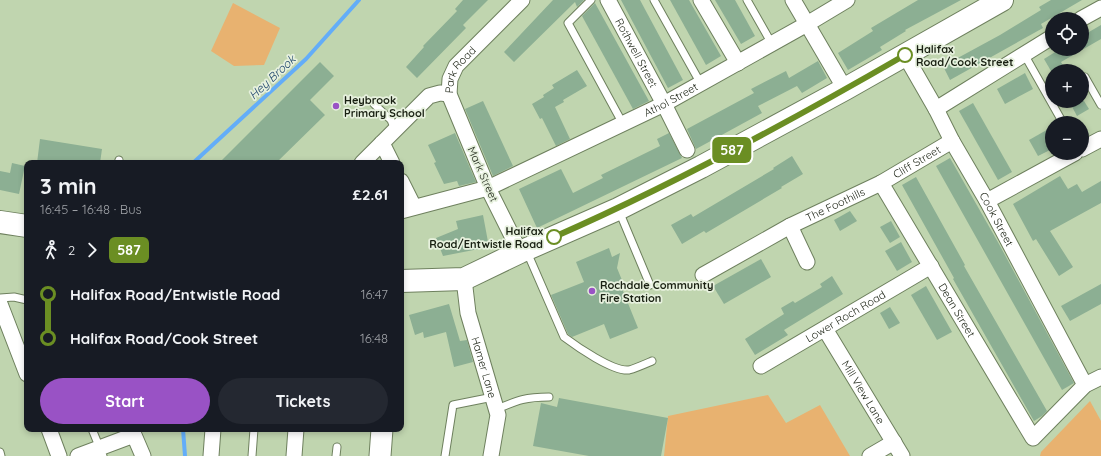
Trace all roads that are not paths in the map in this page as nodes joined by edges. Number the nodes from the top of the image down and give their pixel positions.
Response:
1 (522, 0) edge
2 (591, 0) edge
3 (608, 0) edge
4 (654, 0) edge
5 (701, 0) edge
6 (747, 0) edge
7 (793, 0) edge
8 (847, 0) edge
9 (1002, 0) edge
10 (1101, 8) edge
11 (1089, 15) edge
12 (807, 24) junction
13 (1045, 41) edge
14 (772, 44) junction
15 (1024, 54) junction
16 (905, 55) junction
17 (738, 63) junction
18 (701, 84) junction
19 (1089, 85) edge
20 (845, 89) junction
21 (449, 94) junction
22 (374, 104) dead end
23 (664, 104) junction
24 (1101, 105) edge
25 (936, 109) junction
26 (1059, 116) edge
27 (623, 124) junction
28 (395, 130) junction
29 (1101, 139) edge
30 (952, 141) junction
31 (382, 143) junction
32 (1089, 145) edge
33 (687, 150) dead end
34 (365, 160) edge
35 (390, 160) edge
36 (1062, 160) edge
37 (881, 183) junction
38 (488, 188) junction
39 (404, 195) edge
40 (987, 201) junction
41 (407, 209) edge
42 (618, 209) junction
43 (0, 222) edge
44 (24, 226) edge
45 (790, 226) junction
46 (523, 251) junction
47 (807, 262) dead end
48 (931, 266) junction
49 (703, 275) dead end
50 (464, 280) junction
51 (404, 281) edge
52 (650, 285) dead end
53 (0, 298) edge
54 (24, 299) edge
55 (0, 304) edge
56 (825, 329) junction
57 (652, 361) dead end
58 (24, 366) edge
59 (761, 366) dead end
60 (1101, 377) edge
61 (1085, 385) junction
62 (549, 397) dead end
63 (495, 403) junction
64 (50, 432) edge
65 (93, 432) edge
66 (213, 432) edge
67 (254, 432) edge
68 (296, 432) edge
69 (382, 432) edge
70 (894, 442) junction
71 (337, 447) dead end
72 (0, 452) edge
73 (101, 452) edge
74 (1, 456) edge
75 (59, 456) edge
76 (78, 456) edge
77 (143, 456) edge
78 (211, 456) edge
79 (252, 456) edge
80 (294, 456) edge
81 (336, 456) edge
82 (380, 456) edge
83 (445, 456) edge
84 (491, 456) edge
85 (870, 456) edge
86 (902, 456) edge

1 - 21 street, Park Road
2 - 27 lane
3 - 23 street, Rothwell Street
4 - 18 lane
5 - 17 street
6 - 14 lane
7 - 12 street
8 - 12 street, Athol Street
9 - 16 highway
10 - 11 street
12 - 14 street, Athol Street
12 - 20 street
13 - 15 street
14 - 17 street, Athol Street
15 - 25 street
15 - 26 lane
16 - 20 highway
16 - 25 street, Cook Street
17 - 18 street, Athol Street
18 - 23 street, Athol Street
19 - 24 lane
20 - 42 highway
21 - 28 street, Park Road
21 - 38 street, Mark Street
22 - 28 lane
23 - 27 street, Athol Street
23 - 33 street, Rothwell Street
25 - 30 street, Cook Street
27 - 38 street, Athol Street
28 - 31 street, Park Road
29 - 32 street
30 - 37 street, Cliff Street
30 - 40 street, Cook Street
31 - 34 street, Park Road
31 - 35 street
36 - 40 street
37 - 45 street, The Foothills
37 - 48 street, Dean Street
38 - 41 street, Athol Street
38 - 46 street, Mark Street
39 - 41 street
40 - 61 street, Cook Street
42 - 46 highway
42 - 52 lane
43 - 44 highway
45 - 47 street
45 - 49 street, The Foothills
46 - 50 highway
46 - 57 lane
48 - 56 street, Lower Roch Road
48 - 61 street, Dean Street
50 - 51 highway
50 - 63 street, Hamer Lane
53 - 54 lane
55 - 58 street
56 - 59 street, Lower Roch Road
56 - 70 street, Mill View Lane
60 - 61 street
62 - 63 lane
63 - 83 lane
63 - 84 street, Hamer Lane
64 - 75 street
65 - 73 lane
66 - 78 street
67 - 79 lane
68 - 80 street
69 - 82 main road
70 - 85 street
70 - 86 street, Mill View Lane
71 - 81 lane
72 - 74 lane
73 - 76 street
73 - 77 street

